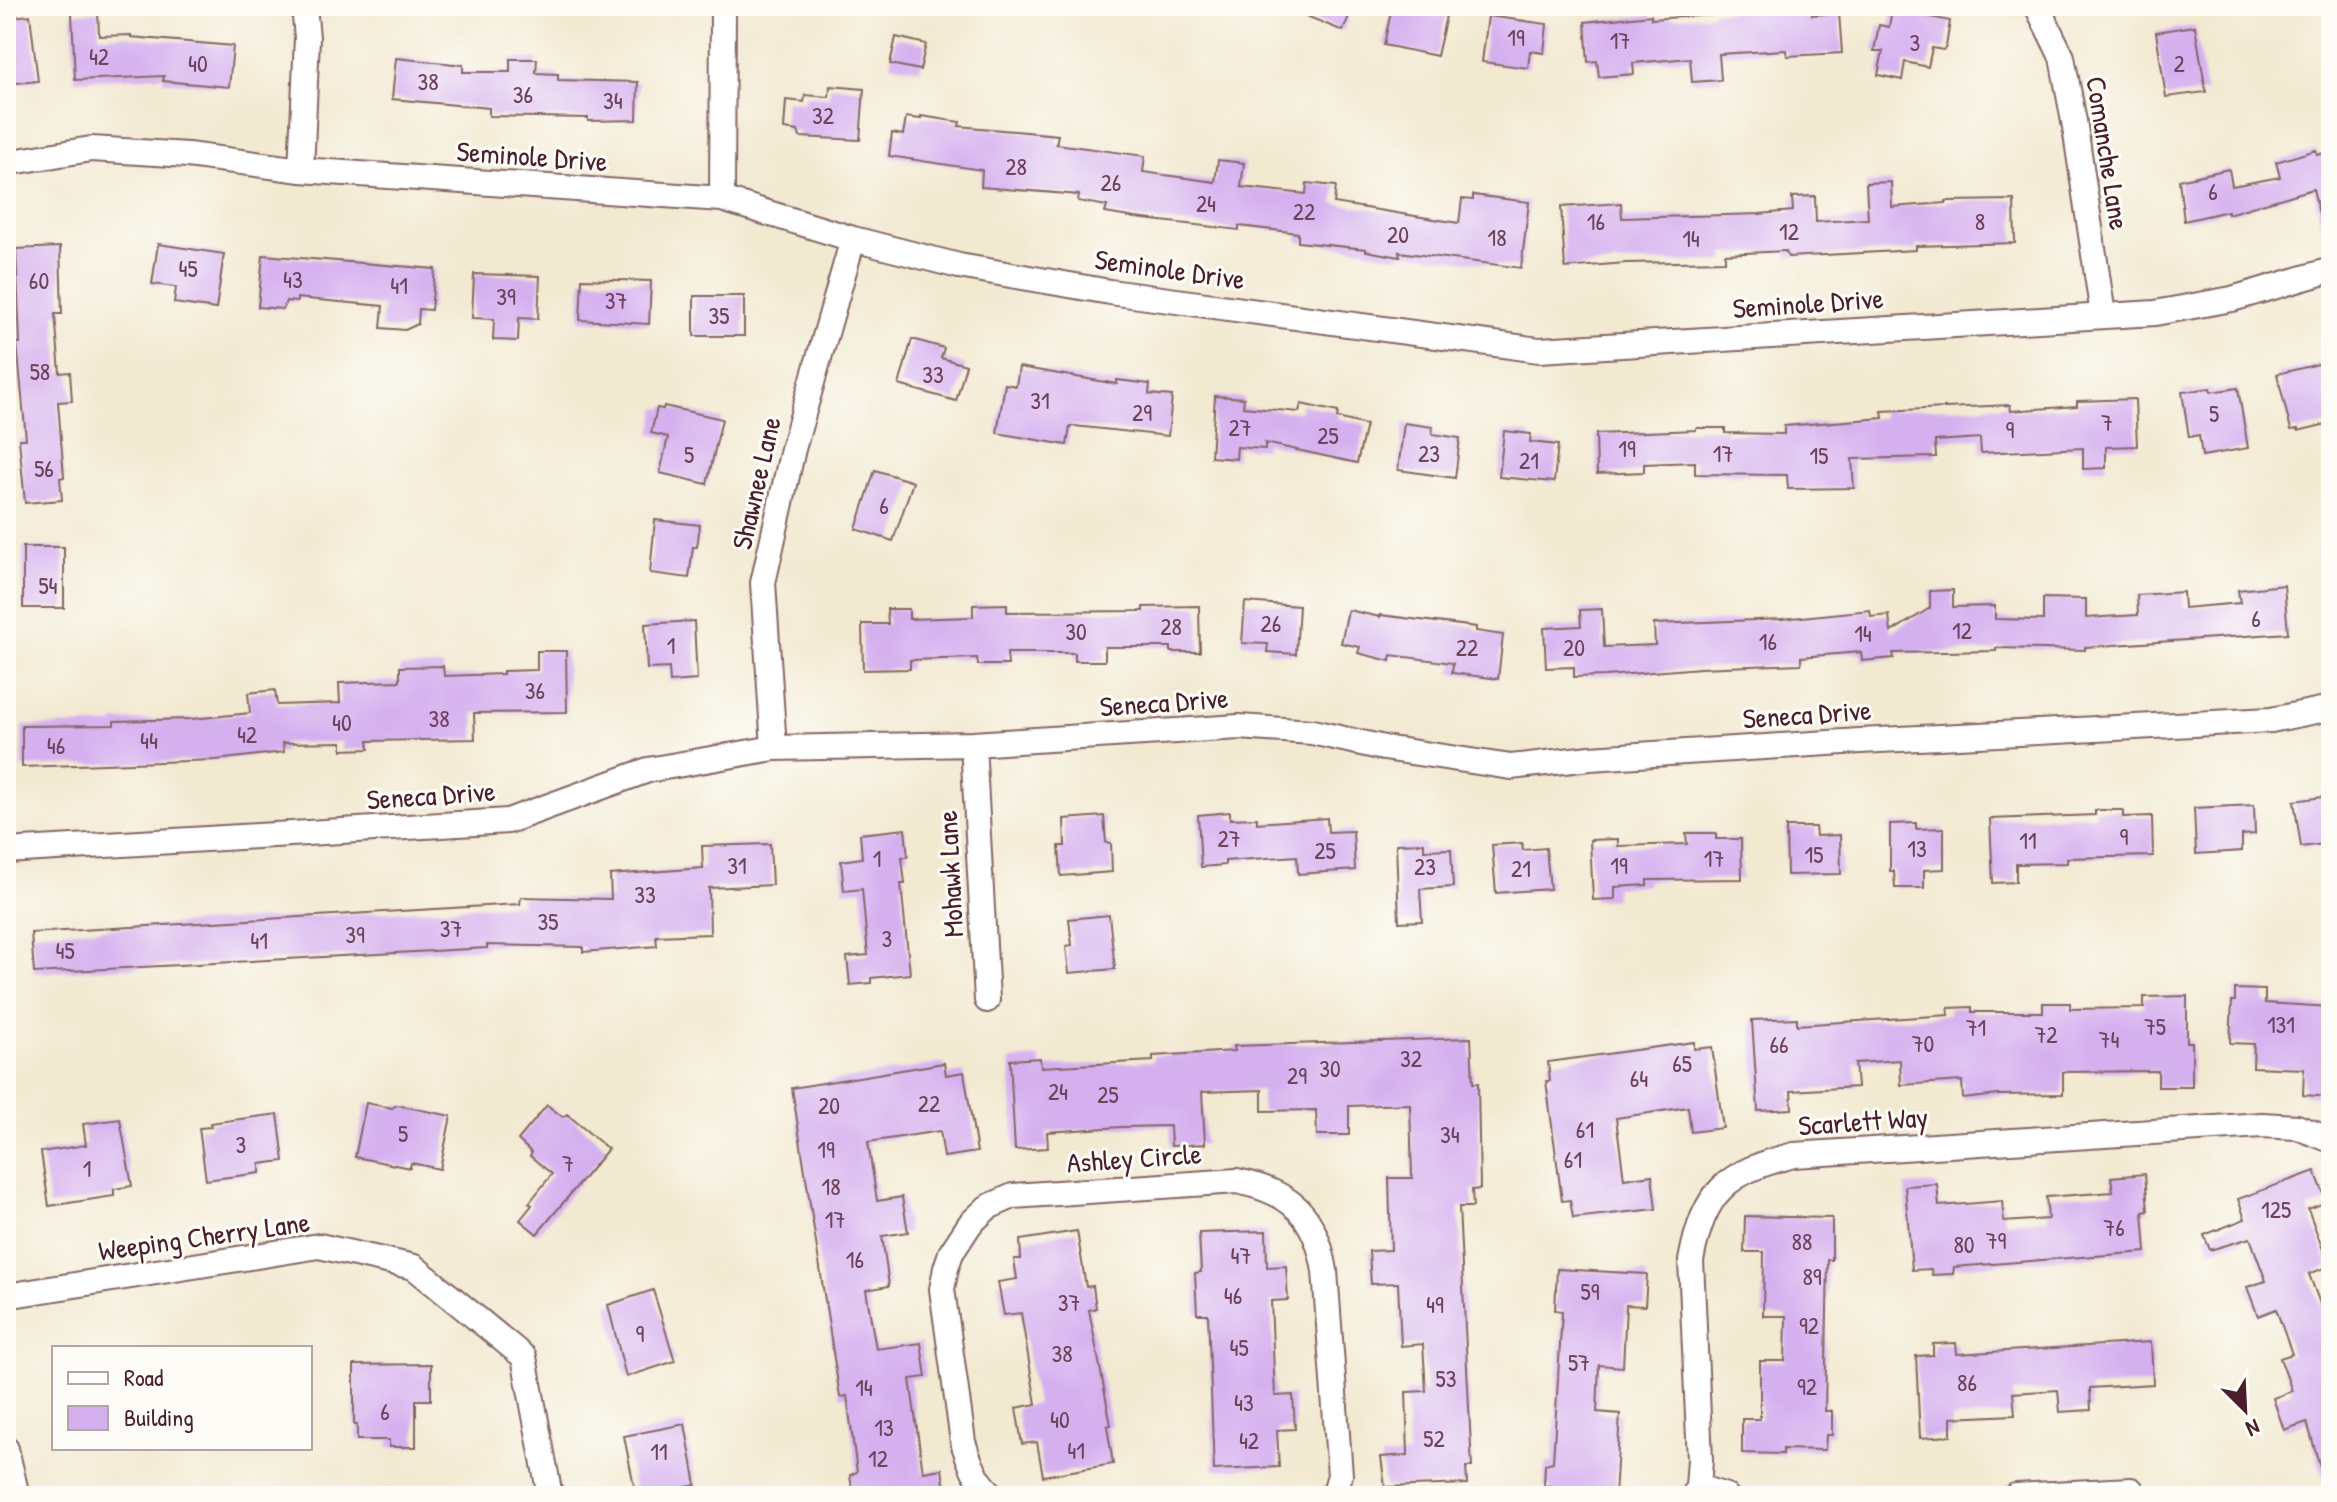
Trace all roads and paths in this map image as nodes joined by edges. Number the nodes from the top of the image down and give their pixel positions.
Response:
1 (304, 6) edge
2 (723, 6) edge
3 (2037, 6) edge
4 (6, 163) edge
5 (301, 170) junction
6 (722, 199) junction
7 (853, 239) junction
8 (2331, 270) edge
9 (2103, 315) junction
10 (2331, 708) edge
11 (973, 744) junction
12 (774, 748) junction
13 (6, 851) edge
14 (987, 1000) dead end
15 (2331, 1140) edge
16 (6, 1296) edge
17 (6, 1449) edge
18 (2131, 1490) dead end
19 (1696, 1492) edge
20 (17, 1496) edge
21 (550, 1496) edge
22 (994, 1496) edge
23 (1334, 1496) edge
24 (1726, 1496) edge
25 (2016, 1496) edge

1 - 5 street
2 - 6 street
3 - 9 street, Comanche Lane
4 - 5 street, Seminole Drive
5 - 6 street, Seminole Drive
6 - 7 street, Seminole Drive
7 - 9 street, Seminole Drive
7 - 12 street, Shawnee Lane
8 - 9 street, Seminole Drive
10 - 11 street, Seneca Drive
11 - 12 street, Seneca Drive
11 - 14 street, Mohawk Lane
12 - 13 street, Seneca Drive
15 - 19 street, Scarlett Way
16 - 21 street, Weeping Cherry Lane
17 - 20 street
18 - 25 street
19 - 24 street
22 - 23 street, Ashley Circle

